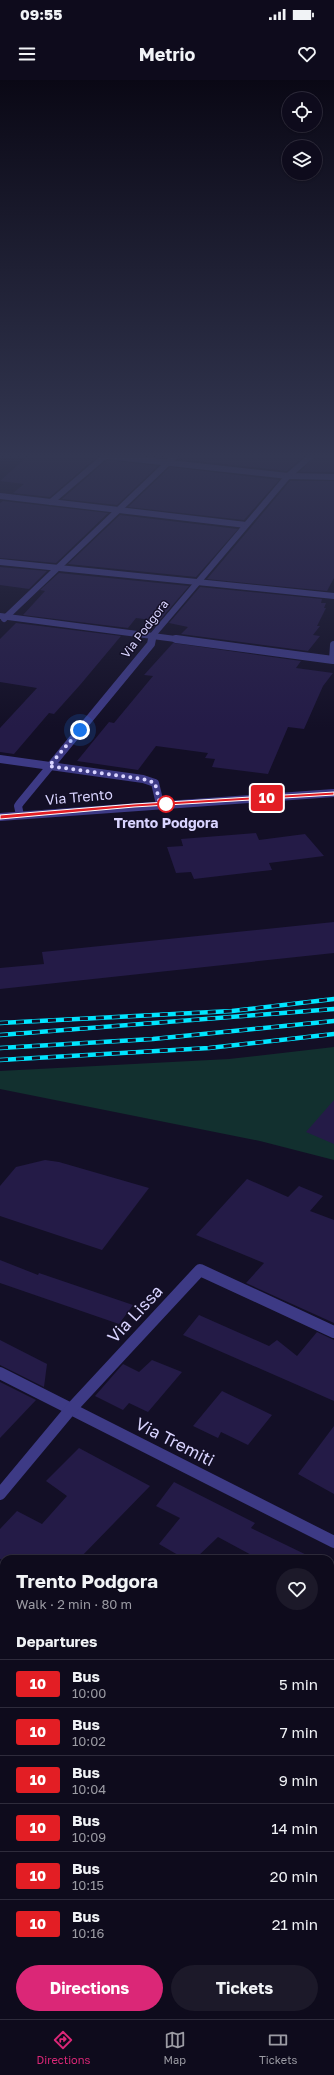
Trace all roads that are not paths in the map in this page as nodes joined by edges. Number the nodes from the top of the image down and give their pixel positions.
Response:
1 (80, 546) edge
2 (228, 546) edge
3 (0, 562) edge
4 (58, 568) junction
5 (197, 583) junction
6 (334, 596) edge
7 (3, 616) edge
8 (0, 622) edge
9 (153, 636) junction
10 (334, 645) edge
11 (0, 759) edge
12 (49, 766) junction
13 (334, 793) edge
14 (160, 804) junction
15 (20, 815) junction
16 (0, 817) edge
17 (334, 1332) edge
18 (0, 1373) edge
19 (70, 1410) junction
20 (0, 1494) edge
21 (334, 1542) edge

1 - 4 street
2 - 5 street, Via Podgora
3 - 4 street
4 - 5 street
4 - 7 street
5 - 6 street
5 - 9 street, Via Podgora
7 - 8 street
7 - 9 street
9 - 10 street
9 - 12 street, Via Podgora
11 - 12 street
12 - 14 street
12 - 15 street, Via Podgora
13 - 14 street, Via Trento
14 - 15 street, Via Trento
15 - 16 street, Via Trento
17 - 19 street, Via Lissa
18 - 19 street, Via Tremiti
19 - 20 street, Via Lissa
19 - 21 street, Via Tremiti

